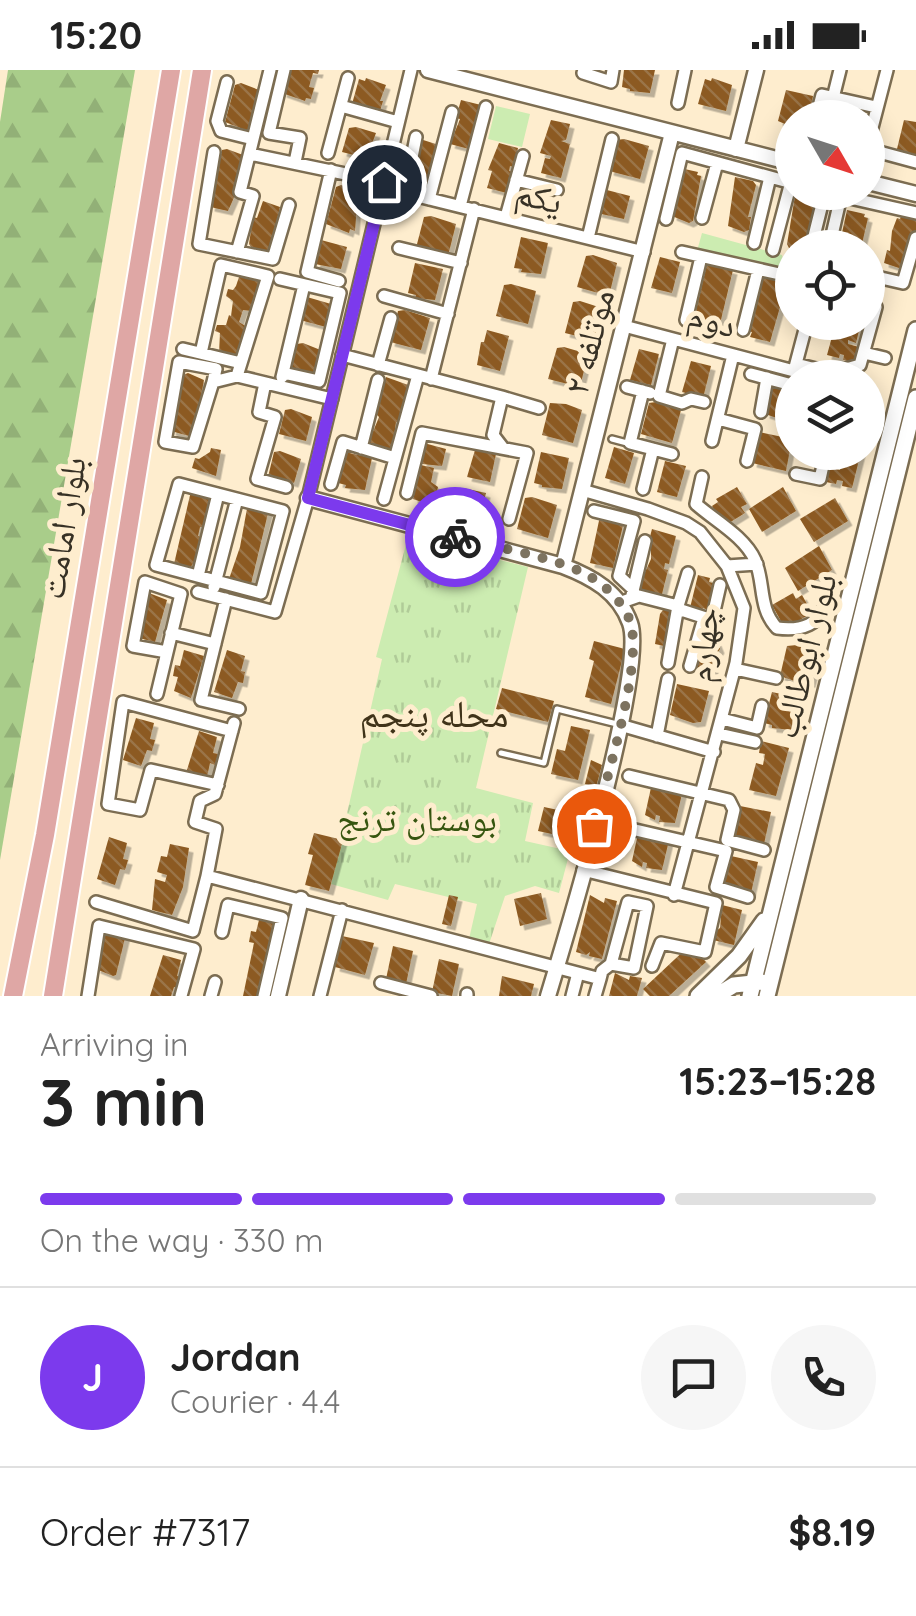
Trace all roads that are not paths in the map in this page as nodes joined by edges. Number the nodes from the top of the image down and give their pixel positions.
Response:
1 (171, 70) edge
2 (202, 70) edge
3 (270, 70) edge
4 (284, 70) edge
5 (410, 70) edge
6 (428, 70) edge
7 (497, 70) edge
8 (584, 70) edge
9 (613, 70) edge
10 (685, 70) edge
11 (756, 70) edge
12 (840, 70) edge
13 (886, 70) edge
14 (348, 78) dead end
15 (227, 82) dead end
16 (493, 87) junction
17 (833, 98) junction
18 (821, 100) edge
19 (843, 100) edge
20 (878, 100) edge
21 (678, 103) dead end
22 (341, 106) junction
23 (486, 107) dead end
24 (452, 112) dead end
25 (398, 122) junction
26 (672, 133) junction
27 (416, 137) dead end
28 (253, 139) junction
29 (612, 140) dead end
30 (736, 150) junction
31 (214, 152) dead end
32 (885, 152) edge
33 (250, 154) junction
34 (328, 154) dead end
35 (523, 156) dead end
36 (775, 159) edge
37 (294, 162) junction
38 (717, 162) junction
39 (916, 162) edge
40 (330, 170) junction
41 (770, 177) junction
42 (775, 178) edge
43 (516, 180) junction
44 (384, 182) junction
45 (885, 186) edge
46 (556, 190) dead end
47 (916, 194) edge
48 (429, 198) junction
49 (288, 205) dead end
50 (460, 206) junction
51 (474, 209) junction
52 (784, 210) edge
53 (916, 213) edge
54 (506, 217) junction
55 (702, 218) dead end
56 (666, 220) dead end
57 (833, 230) edge
58 (588, 238) junction
59 (916, 238) edge
60 (754, 244) dead end
61 (399, 248) dead end
62 (773, 250) dead end
63 (236, 252) junction
64 (644, 252) junction
65 (682, 252) dead end
66 (701, 256) junction
67 (460, 264) junction
68 (758, 270) junction
69 (775, 274) edge
70 (280, 279) dead end
71 (885, 280) edge
72 (339, 281) dead end
73 (304, 285) junction
74 (384, 296) dead end
75 (448, 314) junction
76 (390, 318) dead end
77 (686, 320) dead end
78 (624, 326) junction
79 (742, 330) dead end
80 (916, 330) edge
81 (673, 339) junction
82 (867, 340) edge
83 (182, 349) dead end
84 (201, 353) junction
85 (864, 353) junction
86 (734, 354) junction
87 (342, 356) junction
88 (885, 358) dead end
89 (862, 360) edge
90 (378, 365) junction
91 (775, 366) edge
92 (239, 370) junction
93 (283, 372) junction
94 (750, 374) dead end
95 (418, 375) junction
96 (432, 378) junction
97 (767, 378) junction
98 (378, 380) dead end
99 (775, 380) edge
100 (213, 382) junction
101 (264, 383) junction
102 (280, 386) junction
103 (627, 387) dead end
104 (643, 391) junction
105 (659, 396) junction
106 (502, 398) junction
107 (916, 398) edge
108 (332, 399) junction
109 (704, 402) dead end
110 (539, 408) dead end
111 (761, 412) dead end
112 (718, 419) junction
113 (612, 438) dead end
114 (712, 441) dead end
115 (630, 444) junction
116 (361, 448) junction
117 (503, 448) junction
118 (652, 449) junction
119 (672, 454) dead end
120 (395, 458) junction
121 (746, 461) dead end
122 (822, 470) edge
123 (796, 474) dead end
124 (702, 477) dead end
125 (331, 484) dead end
126 (286, 487) dead end
127 (644, 489) dead end
128 (582, 490) junction
129 (407, 493) dead end
130 (218, 494) junction
131 (308, 498) junction
132 (237, 499) junction
133 (384, 500) dead end
134 (594, 511) dead end
135 (510, 519) dead end
136 (645, 541) dead end
137 (757, 564) junction
138 (563, 566) junction
139 (727, 566) junction
140 (688, 573) dead end
141 (198, 576) junction
142 (216, 581) junction
143 (720, 585) dead end
144 (198, 592) dead end
145 (212, 595) junction
146 (628, 596) junction
147 (826, 598) dead end
148 (226, 599) junction
149 (678, 608) junction
150 (704, 618) junction
151 (171, 634) junction
152 (215, 644) junction
153 (167, 652) junction
154 (668, 662) dead end
155 (690, 666) dead end
156 (734, 670) junction
157 (776, 678) dead end
158 (668, 679) dead end
159 (157, 694) dead end
160 (100, 698) junction
161 (67, 703) junction
162 (762, 706) dead end
163 (239, 709) dead end
164 (722, 719) junction
165 (620, 725) junction
166 (718, 734) junction
167 (656, 736) junction
168 (755, 742) dead end
169 (93, 747) junction
170 (60, 749) junction
171 (714, 752) junction
172 (501, 753) dead end
173 (629, 776) dead end
174 (218, 784) junction
175 (702, 794) junction
176 (614, 825) dead end
177 (689, 843) junction
178 (764, 850) dead end
179 (583, 870) junction
180 (207, 876) junction
181 (674, 895) junction
182 (748, 897) dead end
183 (301, 899) junction
184 (776, 901) junction
185 (96, 902) dead end
186 (342, 910) junction
187 (222, 932) dead end
188 (612, 964) junction
189 (652, 966) dead end
190 (557, 968) junction
191 (578, 973) junction
192 (600, 980) junction
193 (214, 982) dead end
194 (380, 983) dead end
195 (756, 992) edge
196 (14, 996) edge
197 (53, 996) edge
198 (88, 996) edge
199 (180, 996) edge
200 (211, 996) edge
201 (264, 996) edge
202 (278, 996) edge
203 (320, 996) edge
204 (432, 996) edge
205 (548, 996) edge
206 (572, 996) edge
207 (596, 996) edge
208 (698, 996) edge
209 (716, 996) edge

1 - 161 main road, بلوار امامت
2 - 160 main road, بلوار امامت
3 - 28 street
4 - 37 street
5 - 25 street
6 - 16 street
7 - 16 street
8 - 9 street
10 - 21 street
11 - 30 street
12 - 17 street
13 - 20 street
14 - 22 street
15 - 28 street
16 - 26 street
17 - 18 street
17 - 19 street
22 - 25 street
22 - 34 street
23 - 50 street
24 - 48 street
25 - 44 street
26 - 30 street
26 - 64 street, موتلفه ۲
27 - 48 street
28 - 33 street
29 - 58 street
30 - 36 street
31 - 63 street
32 - 39 street
33 - 37 street
33 - 63 street
35 - 43 street
37 - 40 street
38 - 41 street
38 - 55 street
38 - 56 street
40 - 44 street
40 - 72 street
41 - 42 street
41 - 60 street
43 - 46 street
43 - 54 street
44 - 87 street
45 - 47 street
48 - 50 street
49 - 63 street
50 - 51 street
51 - 54 street, یکم
51 - 67 street, یکم
52 - 62 street
53 - 57 street
54 - 58 street, یکم
58 - 64 street, یکم
59 - 71 street
61 - 67 street
64 - 78 street, موتلفه ۲
65 - 66 street
66 - 68 street
66 - 77 street
67 - 75 street, یکم
68 - 69 street
68 - 79 street
70 - 73 street
73 - 93 street
73 - 93 street
74 - 75 street
75 - 96 street, یکم
76 - 90 street
78 - 81 street, دوم
78 - 128 street, موتلفه ۲
80 - 184 main road, بلوار ابوطالب
81 - 86 street, دوم
81 - 105 street
82 - 85 street
83 - 84 street
84 - 92 street
84 - 92 street
85 - 88 street
85 - 89 street
86 - 91 street, دوم
86 - 112 street
87 - 90 street
87 - 108 street
90 - 95 street
92 - 100 street
92 - 101 street
93 - 102 street
94 - 97 street
95 - 96 street
95 - 120 street
96 - 106 street
97 - 99 street
97 - 111 street
98 - 116 street
100 - 100 street
101 - 102 street
101 - 126 street
102 - 108 street
103 - 104 street
104 - 105 street
104 - 115 street
105 - 109 street
106 - 110 street
106 - 117 street
107 - 195 main road, بلوار ابوطالب
108 - 131 street
112 - 114 street
112 - 121 street
113 - 115 lane
115 - 118 street
116 - 120 street
116 - 125 street
117 - 129 street
117 - 135 street
118 - 119 street
118 - 127 street
120 - 133 street
122 - 123 street
124 - 137 street
128 - 138 street, موتلفه ۲
128 - 139 street, چهارم
130 - 132 street
130 - 141 street
130 - 141 street
131 - 138 street
131 - 148 street
132 - 142 street
132 - 142 street
134 - 146 street
136 - 146 street
137 - 139 street
137 - 147 street
138 - 146 street
139 - 156 street, چهارم
140 - 149 street
141 - 142 street
142 - 145 street
143 - 150 street
144 - 145 street
145 - 148 street
146 - 149 street
146 - 165 street
148 - 152 street
149 - 150 street
149 - 154 street
150 - 155 street
151 - 152 street
151 - 153 street
151 - 153 street
152 - 163 street
153 - 159 street
156 - 157 street
156 - 164 street, چهارم
158 - 167 street
160 - 161 main road
160 - 169 main road, بلوار امامت
161 - 170 main road, بلوار امامت
162 - 164 street
164 - 166 street, چهارم
165 - 167 street
165 - 172 lane
165 - 179 street
166 - 168 street
166 - 171 street, چهارم
167 - 171 street
169 - 170 main road
169 - 197 main road, بلوار امامت
170 - 196 main road, بلوار امامت
171 - 175 street, چهارم
173 - 175 street
174 - 174 street
174 - 180 street
175 - 177 street, چهارم
175 - 178 street
176 - 177 street
177 - 181 street, چهارم
177 - 182 street
179 - 181 street
179 - 190 street
180 - 183 street
180 - 185 street
181 - 189 street
183 - 186 street
183 - 202 street
184 - 195 main road, بلوار ابوطالب
184 - 208 main road
186 - 190 street
186 - 203 street
187 - 201 street
188 - 188 street
188 - 192 street
190 - 191 street
190 - 205 street
191 - 192 street
191 - 206 street
192 - 207 street
193 - 200 street
194 - 204 street
195 - 209 main road
198 - 199 street

